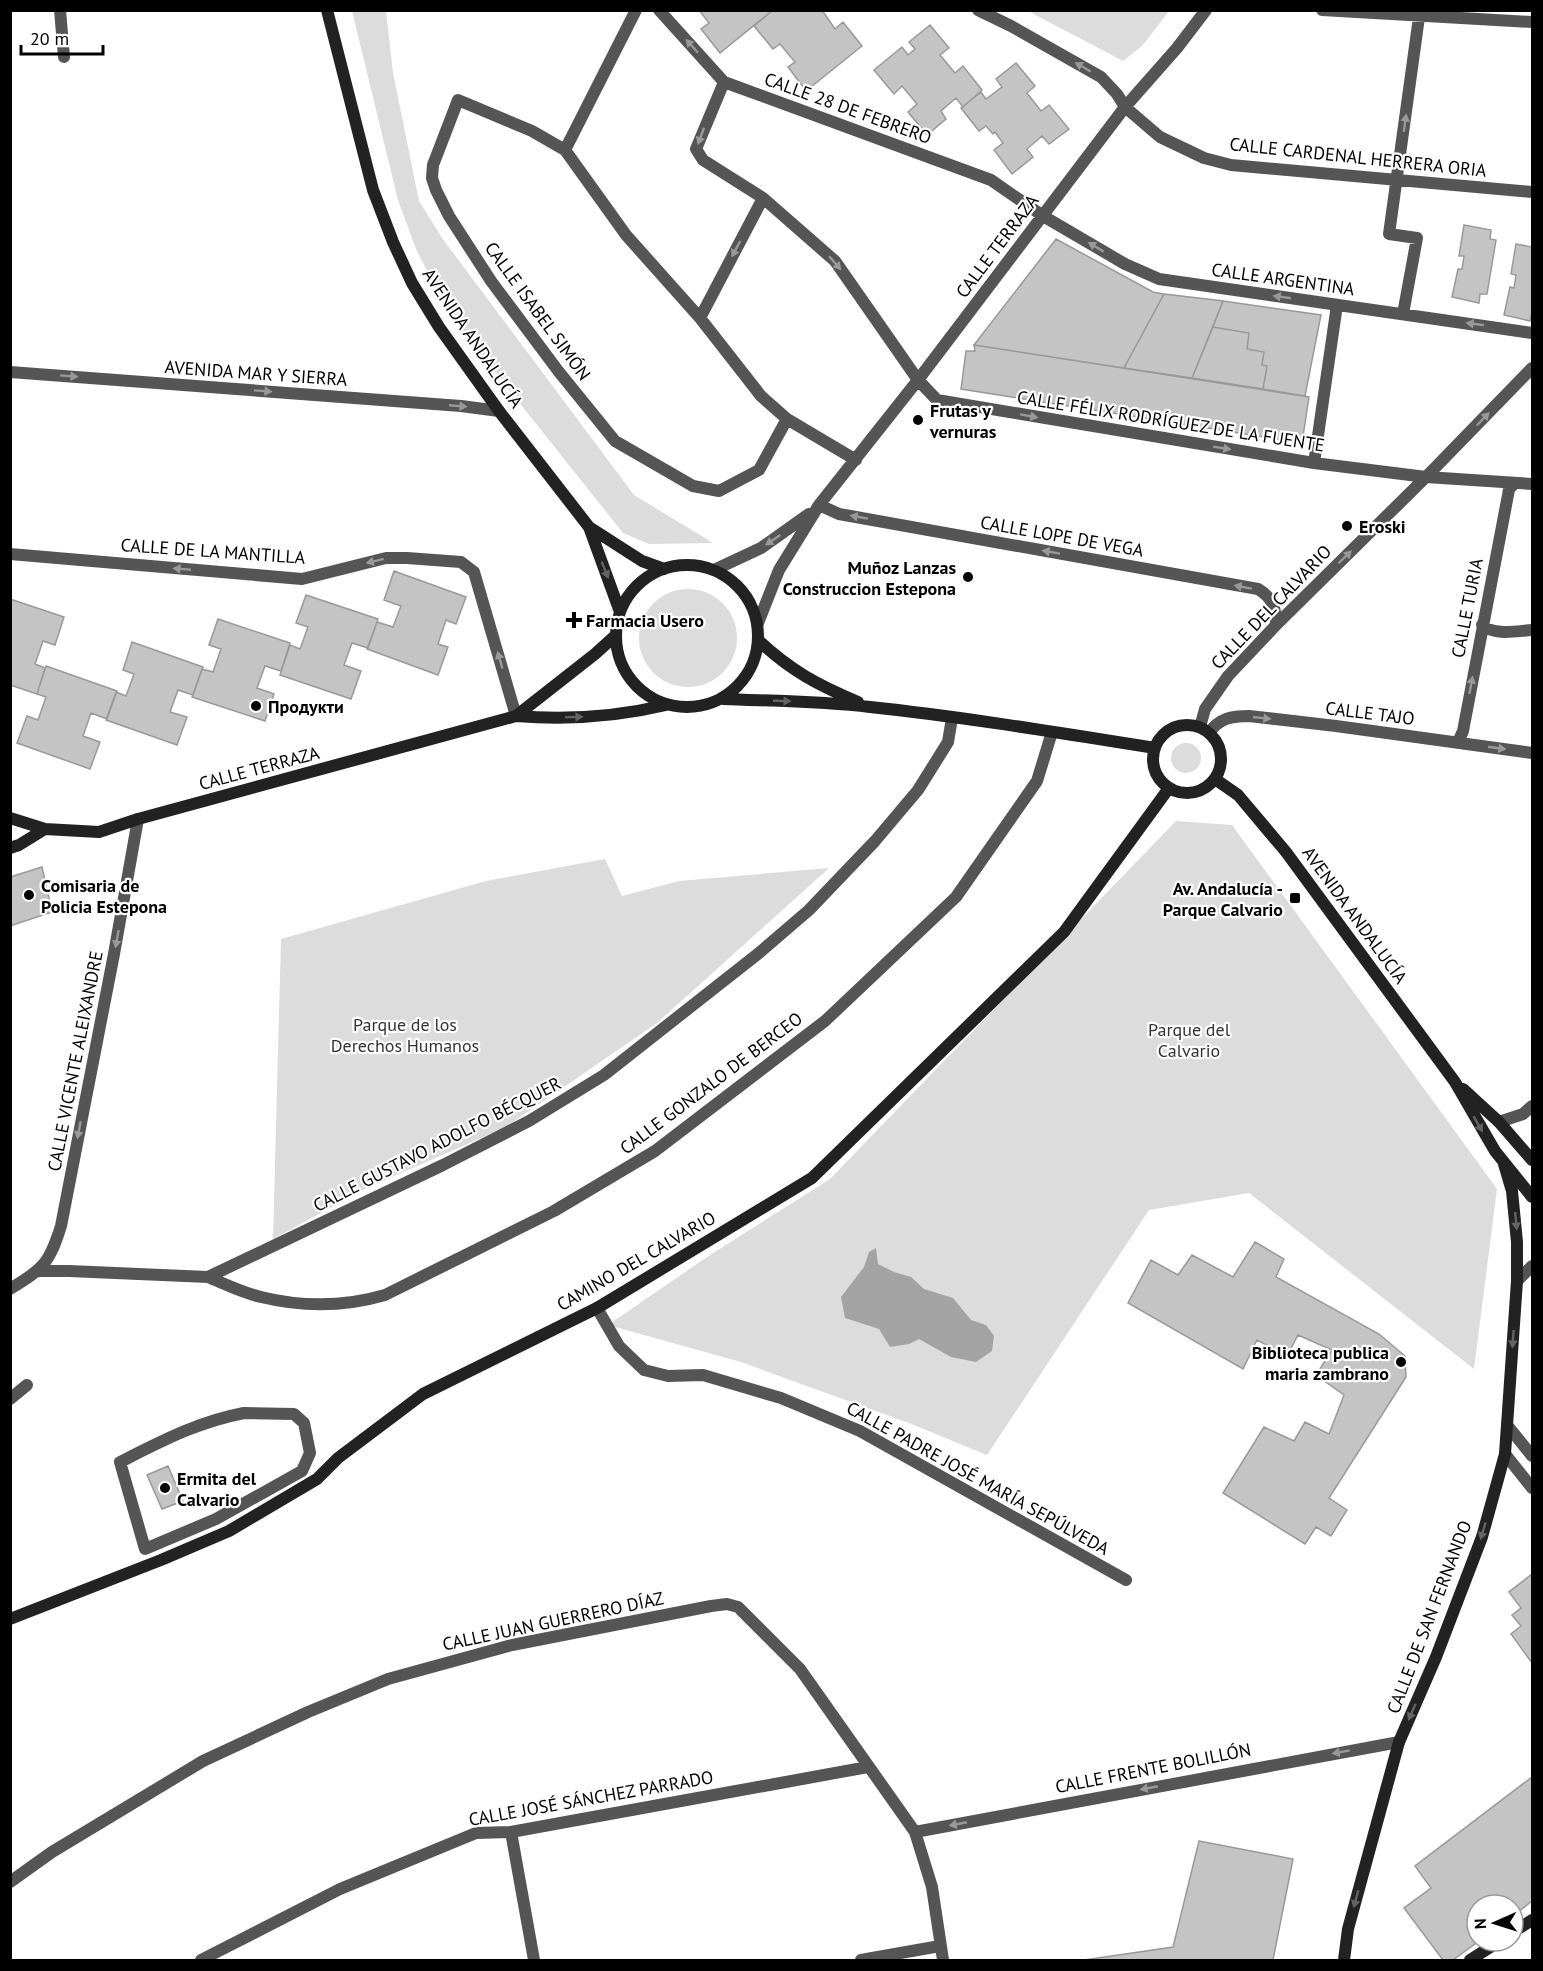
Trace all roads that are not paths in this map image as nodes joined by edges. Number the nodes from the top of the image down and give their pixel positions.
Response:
1 (60, 10) edge
2 (327, 10) edge
3 (636, 10) edge
4 (659, 10) edge
5 (978, 10) edge
6 (1206, 10) edge
7 (1322, 10) edge
8 (1419, 13) edge
9 (1533, 22) edge
10 (64, 57) dead end
11 (724, 82) junction
12 (1125, 107) junction
13 (565, 150) junction
14 (1397, 181) junction
15 (1533, 192) edge
16 (763, 198) junction
17 (1043, 216) junction
18 (1337, 305) junction
19 (1403, 314) junction
20 (700, 318) junction
21 (1533, 333) edge
22 (1533, 368) edge
23 (10, 372) edge
24 (918, 380) junction
25 (499, 411) junction
26 (787, 418) junction
27 (856, 460) junction
28 (1314, 463) junction
29 (1426, 477) junction
30 (1515, 483) junction
31 (1533, 484) edge
32 (819, 505) junction
33 (589, 527) junction
34 (10, 554) edge
35 (664, 569) junction
36 (714, 570) junction
37 (620, 612) junction
38 (758, 623) junction
39 (1276, 625) junction
40 (1482, 625) junction
41 (1533, 630) edge
42 (616, 635) junction
43 (759, 641) junction
44 (723, 699) junction
45 (666, 705) junction
46 (870, 707) junction
47 (516, 716) junction
48 (952, 718) junction
49 (1205, 730) junction
50 (1052, 732) junction
51 (1458, 742) junction
52 (1155, 748) junction
53 (1533, 753) edge
54 (1215, 779) junction
55 (1169, 788) junction
56 (10, 818) edge
57 (138, 819) junction
58 (45, 829) junction
59 (10, 848) edge
60 (1455, 1082) junction
61 (1533, 1106) edge
62 (1498, 1122) junction
63 (1533, 1160) edge
64 (1504, 1164) junction
65 (1533, 1197) edge
66 (1533, 1266) edge
67 (39, 1271) junction
68 (208, 1277) junction
69 (1517, 1281) junction
70 (10, 1289) edge
71 (597, 1308) junction
72 (27, 1385) dead end
73 (10, 1399) edge
74 (1507, 1425) junction
75 (1505, 1454) junction
76 (1533, 1456) edge
77 (1533, 1488) edge
78 (145, 1549) joint
79 (1126, 1580) dead end
80 (10, 1618) edge
81 (1399, 1742) junction
82 (868, 1767) junction
83 (511, 1832) junction
84 (915, 1832) junction
85 (10, 1882) edge
86 (940, 1946) junction
87 (201, 1960) edge
88 (534, 1960) edge
89 (861, 1960) edge
90 (943, 1960) edge
91 (1344, 1960) edge

1 - 10 street
2 - 25 street, AVENIDA ANDALUCÍA
3 - 13 street
11 -> 4 street, CALLE 28 DE FEBRERO
12 -> 5 street, CALLE CARDENAL HERRERA ORIA
6 - 12 street, CALLE TERRAZA
7 - 8 street
8 - 9 street
14 -> 8 street
11 -> 16 street, CALLE FÉLIX RODRÍGUEZ DE LA FUENTE
11 - 17 street, CALLE 28 DE FEBRERO
12 - 14 street, CALLE CARDENAL HERRERA ORIA
12 - 17 street, CALLE TERRAZA
13 - 20 street, CALLE ISABEL SIMÓN
13 - 26 street, CALLE ISABEL SIMÓN
14 - 15 street, CALLE CARDENAL HERRERA ORIA
14 - 19 street
16 -> 20 street
16 -> 24 street, CALLE FÉLIX RODRÍGUEZ DE LA FUENTE
18 -> 17 street, CALLE ARGENTINA
17 - 24 street, CALLE TERRAZA
18 - 19 street, CALLE ARGENTINA
18 - 28 street
21 -> 19 street, CALLE ARGENTINA
20 - 26 street, CALLE ISABEL SIMÓN
29 -> 22 street, CALLE DEL CALVARIO
23 -> 25 street, AVENIDA MAR Y SIERRA
24 - 27 street, CALLE TERRAZA
24 -> 28 street, CALLE FÉLIX RODRÍGUEZ DE LA FUENTE
25 - 33 street, AVENIDA ANDALUCÍA
26 - 27 street, CALLE ISABEL SIMÓN
27 - 32 street, CALLE TERRAZA
28 - 29 street, CALLE FÉLIX RODRÍGUEZ DE LA FUENTE
29 - 30 street, CALLE FÉLIX RODRÍGUEZ DE LA FUENTE
39 -> 29 street, CALLE DEL CALVARIO
30 - 31 street, CALLE FÉLIX RODRÍGUEZ DE LA FUENTE
30 - 40 street, CALLE TURIA
32 -> 36 street, CALLE TERRAZA
32 - 38 street, CALLE TERRAZA
39 -> 32 street, CALLE LOPE DE VEGA
33 - 35 street, AVENIDA ANDALUCÍA
33 -> 37 street, AVENIDA ANDALUCÍA
47 -> 34 street, CALLE DE LA MANTILLA
35 - 36 street
35 - 37 street
36 - 38 street
37 - 42 street
38 - 43 street
39 - 49 street, CALLE DEL CALVARIO
40 - 41 street
51 -> 40 street, CALLE TURIA
42 - 45 street
42 - 47 street, CALLE TERRAZA
43 - 44 street
43 - 46 street
44 - 45 street
44 -> 46 street
47 -> 45 street, CALLE TERRAZA
46 - 48 street
47 - 57 street, CALLE TERRAZA
48 - 50 street
48 - 68 street, CALLE GUSTAVO ADOLFO BÉCQUER
49 -> 51 street, CALLE TAJO
49 - 52 street
49 - 54 street
50 - 52 street
50 - 68 street, CALLE GONZALO DE BERCEO
51 -> 53 street, CALLE TAJO
52 - 55 street
54 - 55 street
54 - 60 street, AVENIDA ANDALUCÍA
55 - 71 street, CAMINO DEL CALVARIO
56 - 58 street, CALLE TERRAZA
57 - 58 street, CALLE TERRAZA
57 -> 67 street, CALLE VICENTE ALEIXANDRE
58 - 59 street
60 - 62 street, AVENIDA ANDALUCÍA
60 -> 64 street, AVENIDA ANDALUCÍA
61 - 62 street
62 - 63 street, AVENIDA ANDALUCÍA
64 - 65 street, AVENIDA ANDALUCÍA
64 -> 69 street, CALLE DE SAN FERNANDO
66 - 69 street
67 - 68 street, CALLE GUSTAVO ADOLFO BÉCQUER
67 - 70 street, CALLE VICENTE ALEIXANDRE
69 -> 74 street, CALLE DE SAN FERNANDO
71 - 79 street, CALLE PADRE JOSÉ MARÍA SEPÚLVEDA
71 - 80 street, CAMINO DEL CALVARIO
72 - 73 street
74 - 75 street, CALLE DE SAN FERNANDO
74 - 76 street
75 - 77 street
75 -> 81 street, CALLE DE SAN FERNANDO
78 - 78 street
81 -> 84 street, CALLE FRENTE BOLILLÓN
81 -> 91 street, CALLE DE SAN FERNANDO
82 - 83 street, CALLE JOSÉ SÁNCHEZ PARRADO
82 - 84 street, CALLE JUAN GUERRERO DÍAZ
82 - 85 street, CALLE JUAN GUERRERO DÍAZ
83 - 87 street, CALLE JOSÉ SÁNCHEZ PARRADO
83 - 88 street
84 - 86 street, CALLE JUAN GUERRERO DÍAZ
86 - 89 street
86 - 90 street, CALLE JUAN GUERRERO DÍAZ

